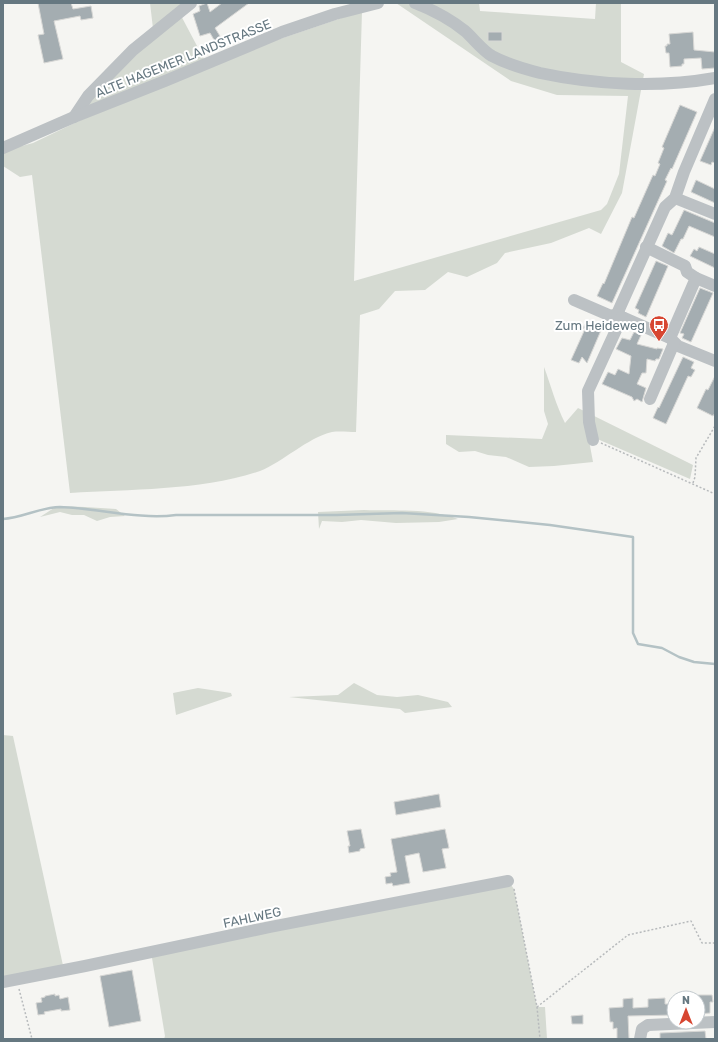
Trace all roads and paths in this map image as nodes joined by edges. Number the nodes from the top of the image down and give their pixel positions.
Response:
1 (191, 3) edge
2 (378, 3) edge
3 (415, 3) edge
4 (715, 78) edge
5 (715, 99) edge
6 (74, 117) junction
7 (3, 148) edge
8 (675, 198) junction
9 (715, 214) edge
10 (646, 247) junction
11 (696, 278) junction
12 (715, 286) edge
13 (574, 300) dead end
14 (619, 316) junction
15 (672, 341) junction
16 (715, 361) edge
17 (650, 399) dead end
18 (715, 426) edge
19 (593, 440) joint
20 (693, 483) junction
21 (715, 494) edge
22 (508, 881) joint
23 (715, 943) edge
24 (16, 979) junction
25 (3, 982) edge
26 (538, 1007) junction
27 (715, 1022) edge
28 (641, 1034) edge
29 (32, 1039) edge
30 (540, 1039) edge

1 - 6 street
2 - 6 street, ALTE HAGEMER LANDSTRASSE
3 - 4 street
5 - 8 street
6 - 7 street, ALTE HAGEMER LANDSTRASSE
8 - 9 street
8 - 10 street
10 - 11 street
10 - 14 street
11 - 12 street
11 - 15 street
13 - 14 street
14 - 15 street
14 - 19 street
15 - 16 street
15 - 17 street
18 - 20 path
19 - 20 path
20 - 21 path
22 - 24 street, FAHLWEG
22 - 26 path
23 - 26 path
24 - 25 street, FAHLWEG
24 - 29 path
26 - 30 path
27 - 28 street

